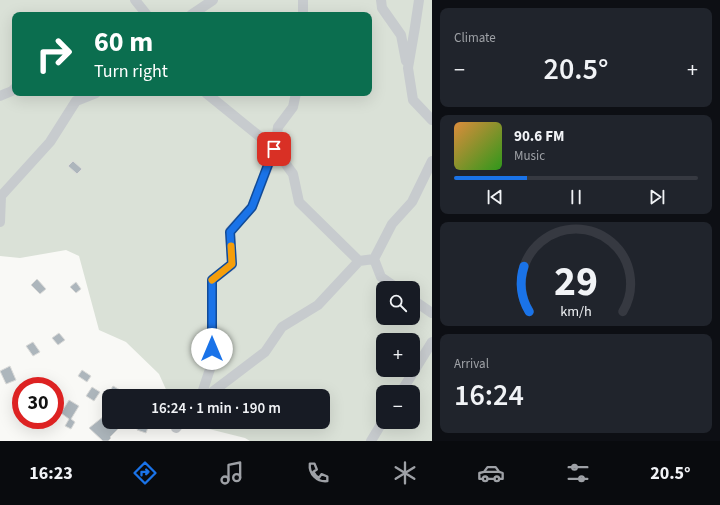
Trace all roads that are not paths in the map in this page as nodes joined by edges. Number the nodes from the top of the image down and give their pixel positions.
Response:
1 (135, 0) edge
2 (213, 0) edge
3 (303, 0) edge
4 (381, 0) edge
5 (418, 0) edge
6 (145, 12) edge
7 (195, 12) edge
8 (303, 12) edge
9 (408, 68) junction
10 (12, 91) edge
11 (0, 96) edge
12 (88, 96) edge
13 (210, 96) edge
14 (295, 96) edge
15 (432, 120) edge
16 (275, 149) junction
17 (432, 161) edge
18 (0, 222) edge
19 (374, 259) junction
20 (359, 261) junction
21 (386, 281) edge
22 (420, 305) edge
23 (432, 313) edge
24 (432, 342) edge
25 (405, 385) edge
26 (203, 389) edge
27 (216, 389) edge
28 (378, 429) edge
29 (371, 441) edge

1 - 6 street
2 - 7 street
3 - 8 street
4 - 9 street
5 - 9 street
9 - 15 street
10 - 11 street
12 - 18 street
13 - 16 street
14 - 16 street
16 - 20 street
16 - 26 street
17 - 19 street
19 - 20 street
19 - 21 street
20 - 27 street
22 - 23 street
24 - 25 street
28 - 29 street

